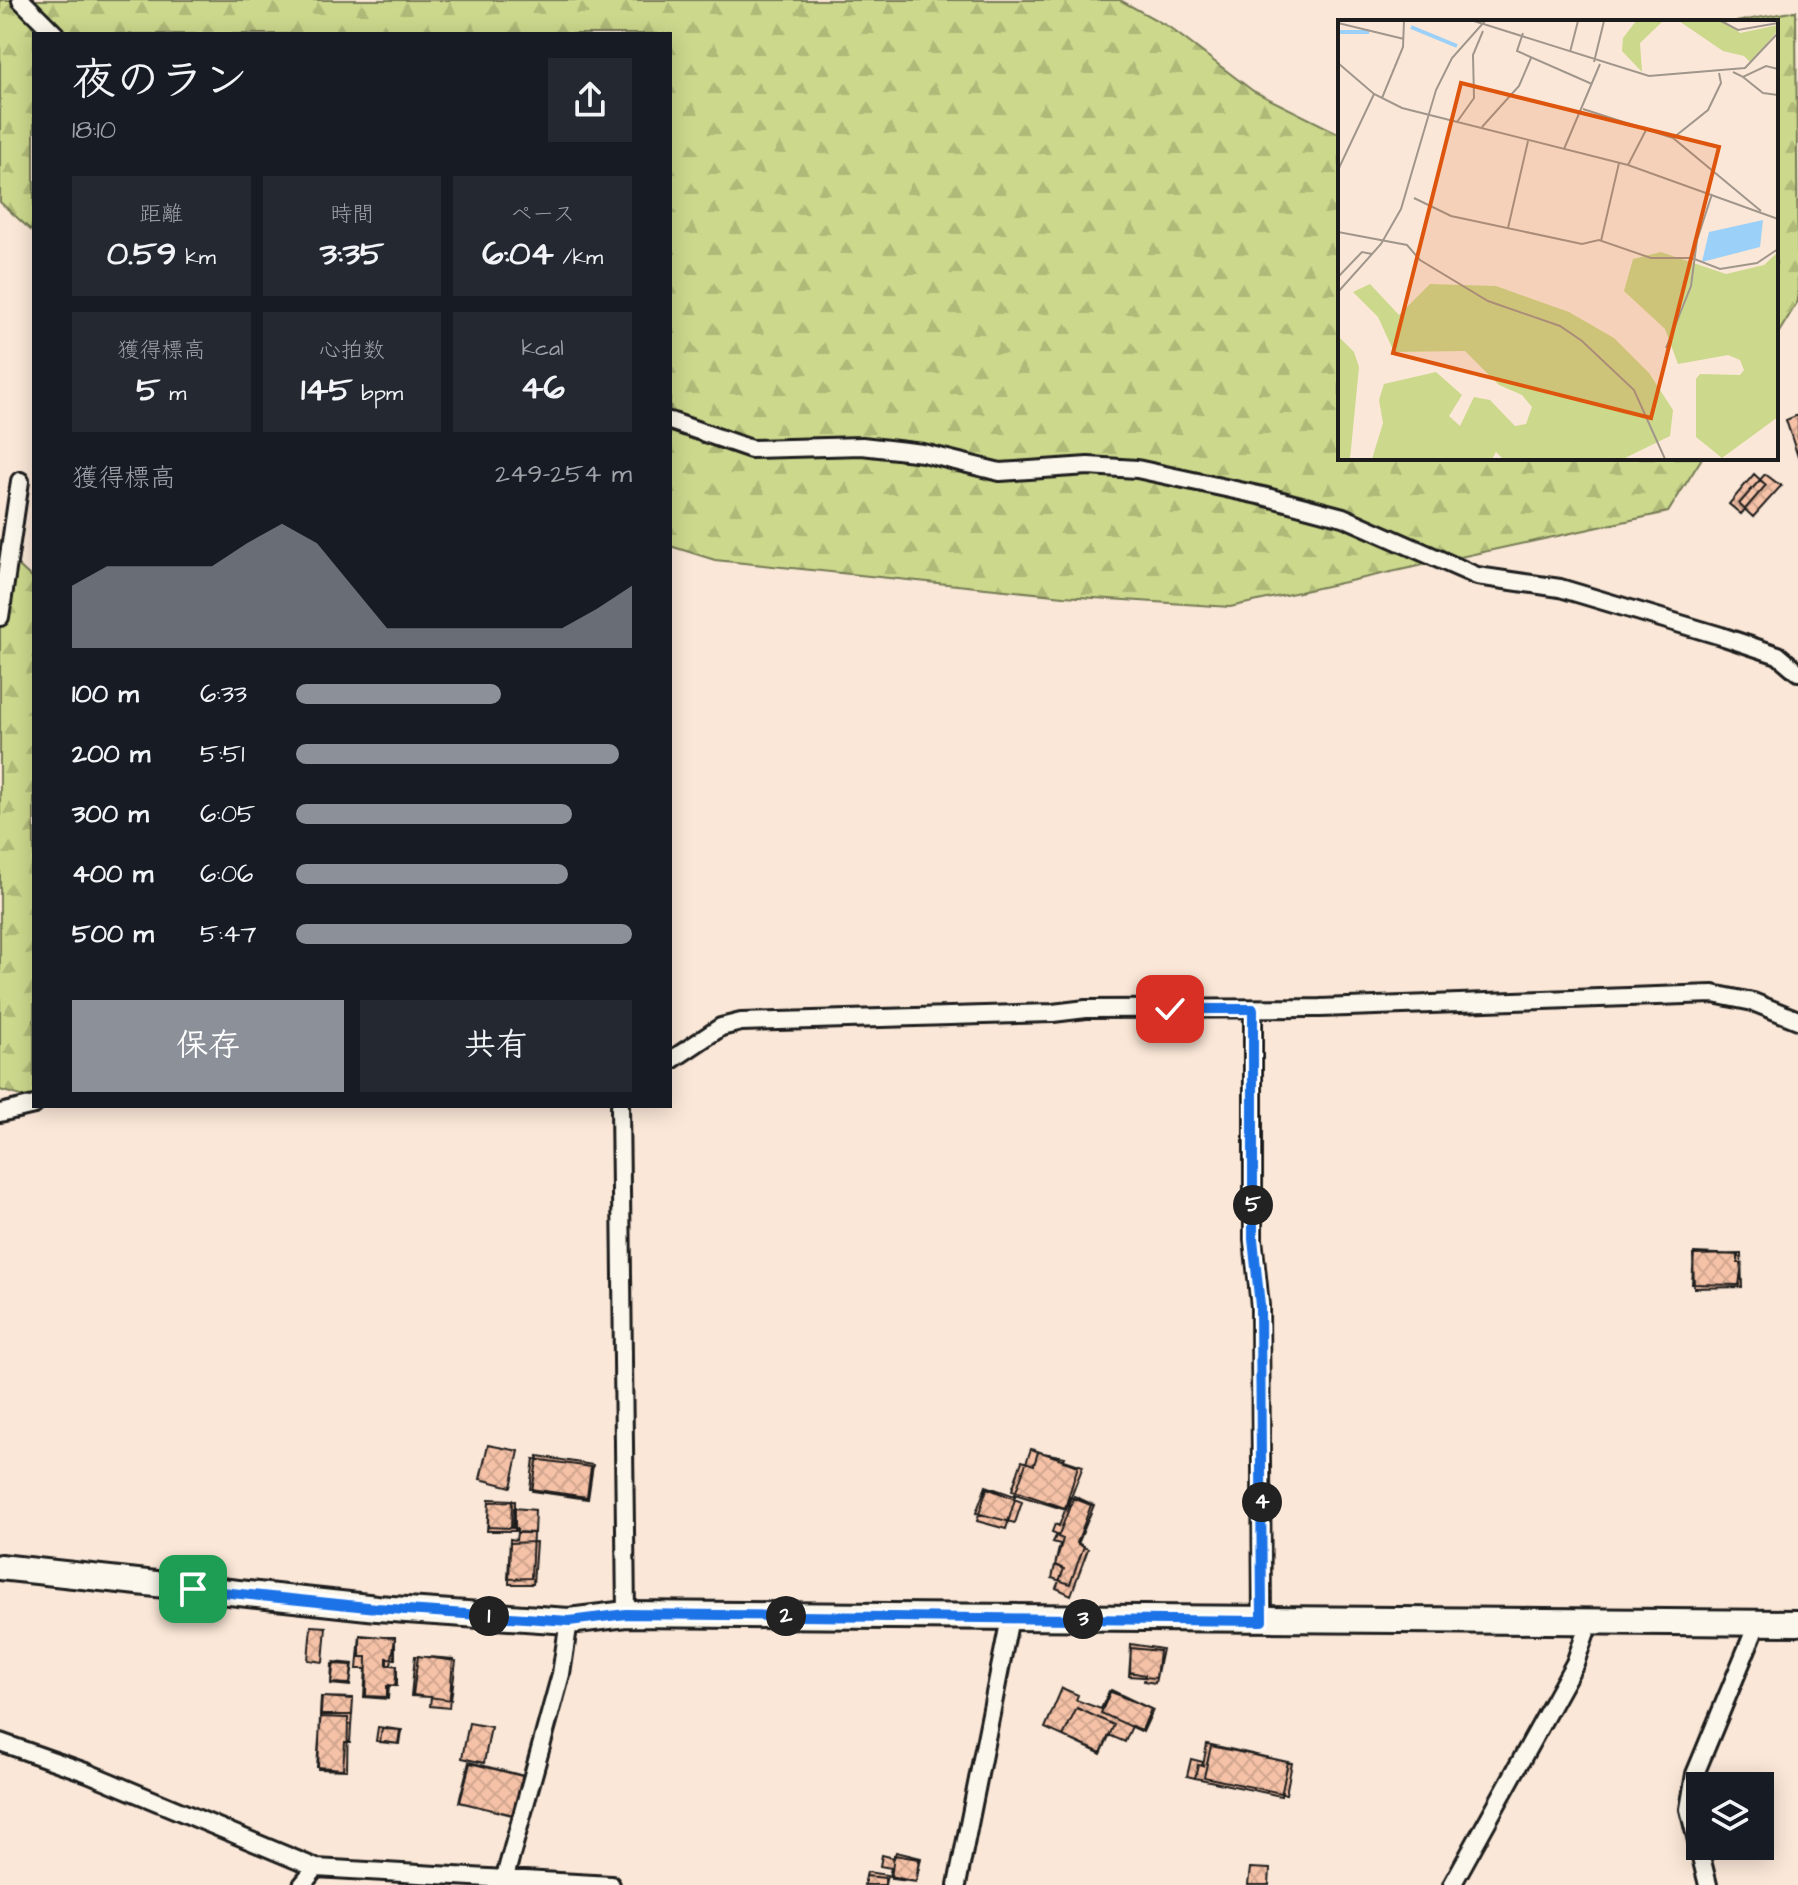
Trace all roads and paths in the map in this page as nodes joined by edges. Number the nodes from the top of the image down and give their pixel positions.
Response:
1 (21, 0) edge
2 (53, 32) edge
3 (672, 422) edge
4 (20, 481) dead end
5 (0, 617) edge
6 (1798, 672) edge
7 (1253, 1009) junction
8 (1798, 1020) edge
9 (672, 1060) edge
10 (32, 1105) edge
11 (620, 1108) edge
12 (0, 1113) edge
13 (0, 1567) edge
14 (626, 1614) junction
15 (1010, 1618) junction
16 (569, 1621) junction
17 (1262, 1621) junction
18 (1758, 1622) junction
19 (1589, 1623) junction
20 (1798, 1623) edge
21 (0, 1742) edge
22 (316, 1868) junction
23 (505, 1877) junction
24 (302, 1885) edge
25 (611, 1885) edge
26 (957, 1885) edge
27 (1452, 1885) edge
28 (1708, 1885) edge

1 - 2 street
3 - 6 street
4 - 5 street
7 - 8 street
7 - 9 street
7 - 17 street
10 - 12 street
11 - 14 street
13 - 16 street
14 - 15 street
14 - 16 street
15 - 17 street
15 - 26 street
16 - 23 street
17 - 19 street
18 - 19 street
18 - 20 street
18 - 28 street
19 - 27 street
21 - 22 street
22 - 23 street
22 - 24 street
23 - 25 street

